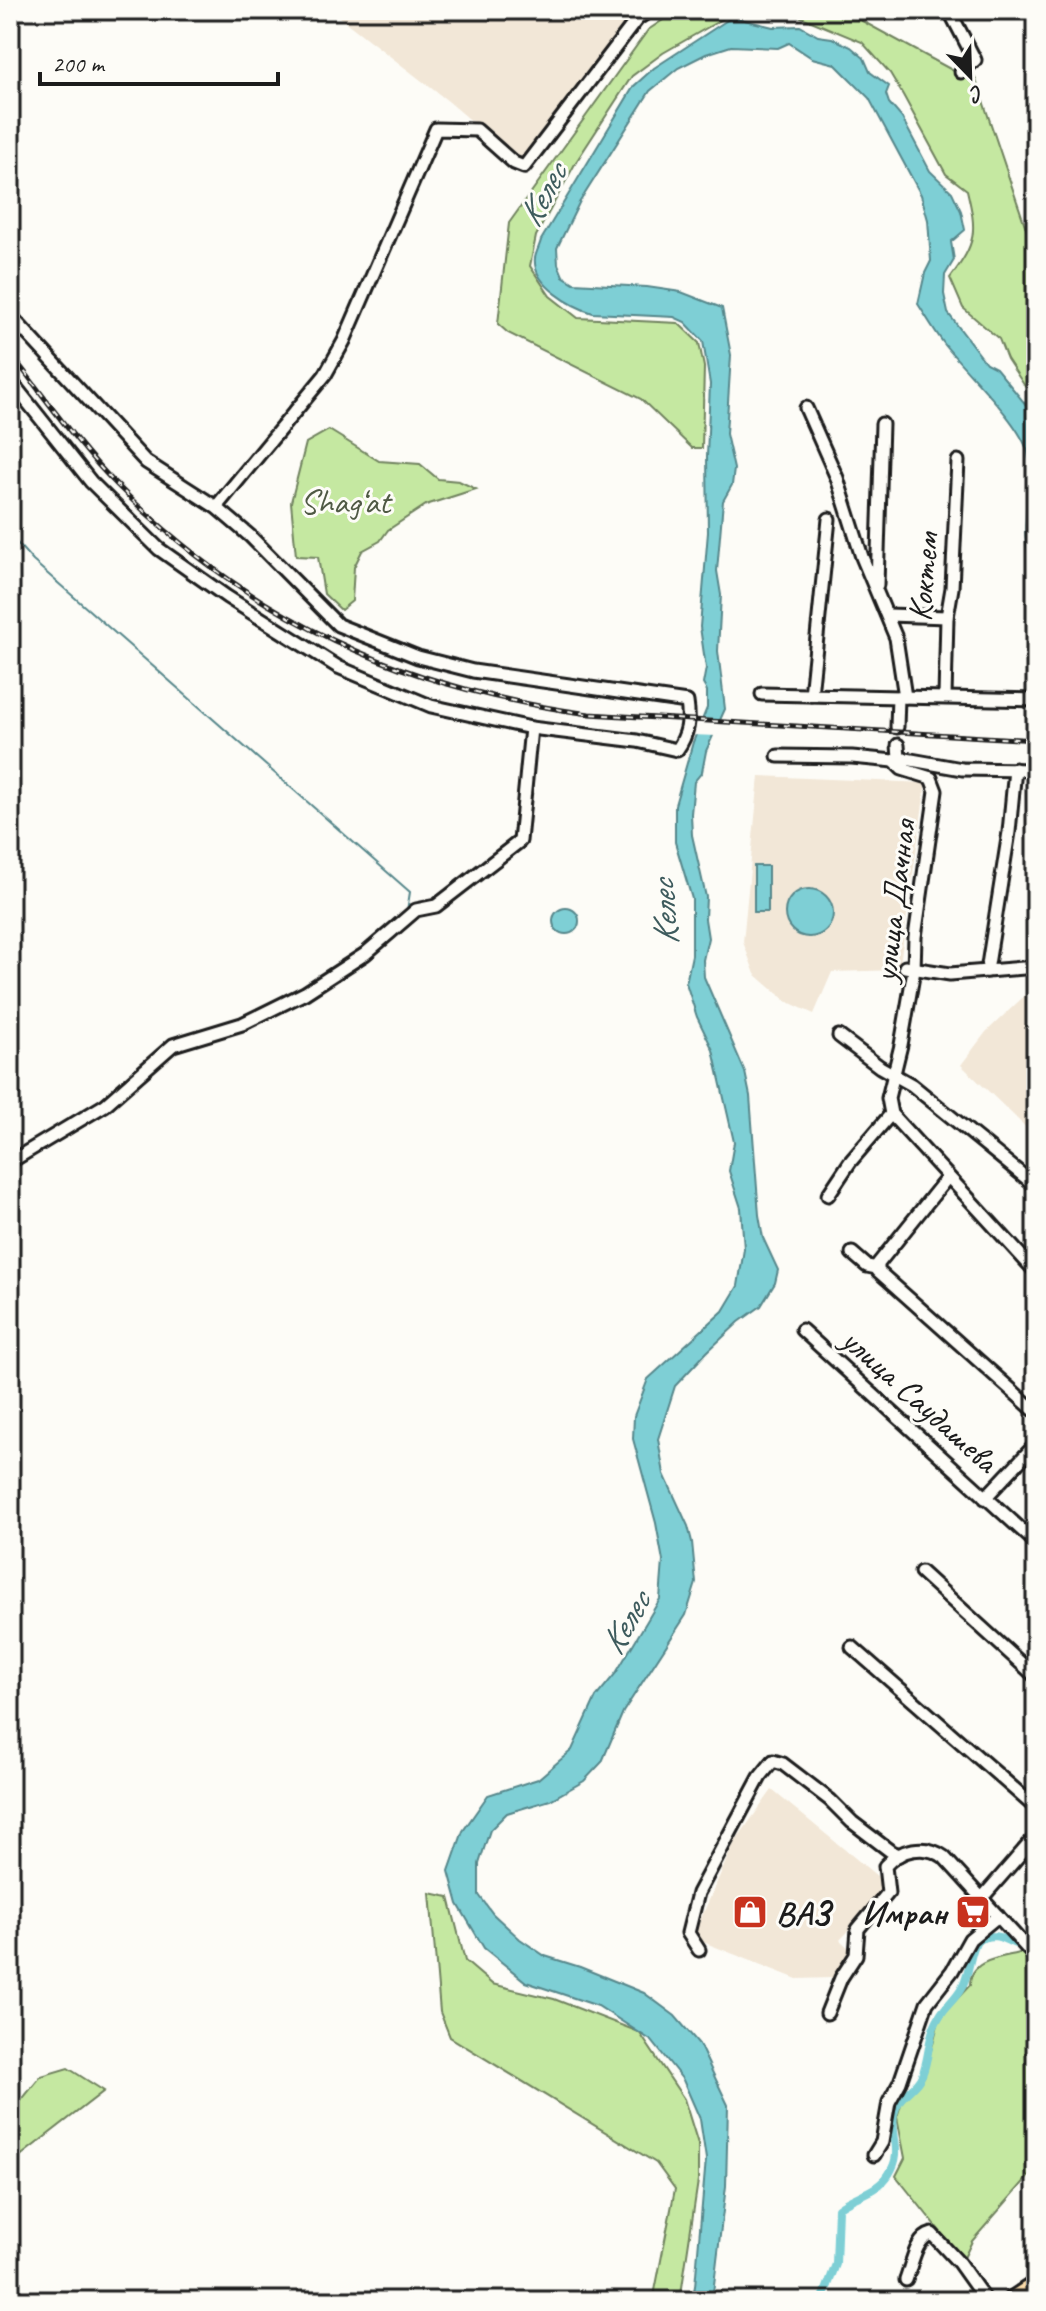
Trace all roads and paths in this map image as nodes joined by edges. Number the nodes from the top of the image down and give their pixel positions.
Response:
1 (650, 10) edge
2 (949, 10) edge
3 (961, 72) dead end
4 (10, 315) edge
5 (10, 380) edge
6 (806, 408) dead end
7 (882, 424) dead end
8 (958, 461) dead end
9 (216, 507) junction
10 (829, 519) dead end
11 (877, 589) junction
12 (888, 615) junction
13 (947, 617) junction
14 (762, 694) dead end
15 (811, 695) junction
16 (902, 697) junction
17 (945, 697) junction
18 (1036, 700) edge
19 (897, 727) dead end
20 (531, 728) junction
21 (898, 745) dead end
22 (778, 756) dead end
23 (896, 760) junction
24 (1015, 769) junction
25 (1036, 770) edge
26 (1036, 967) edge
27 (910, 968) junction
28 (987, 971) junction
29 (839, 1036) dead end
30 (894, 1074) junction
31 (891, 1114) junction
32 (10, 1162) edge
33 (947, 1178) junction
34 (1036, 1186) edge
35 (828, 1195) dead end
36 (852, 1253) dead end
37 (877, 1268) junction
38 (1036, 1272) edge
39 (802, 1330) dead end
40 (1036, 1412) edge
41 (1036, 1444) edge
42 (985, 1498) junction
43 (1036, 1543) edge
44 (921, 1572) dead end
45 (852, 1647) dead end
46 (1036, 1677) edge
47 (1036, 1808) edge
48 (1036, 1836) edge
49 (899, 1855) junction
50 (982, 1898) junction
51 (998, 1916) junction
52 (699, 1950) dead end
53 (1032, 1954) edge
54 (827, 2013) dead end
55 (874, 2155) dead end
56 (906, 2280) dead end
57 (1036, 2283) edge
58 (986, 2301) edge
59 (1009, 2301) edge

1 - 9 street
2 - 3 street
4 - 9 street
5 - 20 street
6 - 11 street, Коктем
7 - 11 street, Коктем
8 - 13 street, Коктем
9 - 20 street
10 - 15 street
11 - 12 street, Коктем
12 - 13 street
12 - 16 street, Коктем
13 - 17 street, Коктем
14 - 15 street
15 - 16 street
16 - 17 street
16 - 19 street, Коктем
17 - 18 street
20 - 32 street
21 - 23 street
22 - 23 street
23 - 24 street
23 - 27 street, улица Дачная
24 - 25 street
24 - 28 street
26 - 28 street
27 - 28 street
27 - 30 street, улица Дачная
29 - 30 street
30 - 31 street, улица Дачная
30 - 34 street
31 - 33 street
31 - 35 street
33 - 37 street
33 - 38 street
36 - 37 street
37 - 40 street
39 - 42 street, улица Саудашева
41 - 42 street
42 - 43 street, улица Саудашева
44 - 46 street
45 - 47 street
48 - 50 street
49 - 50 street
49 - 52 street
49 - 54 street
50 - 51 street
51 - 53 street
51 - 55 street
56 - 58 street
57 - 59 main road

